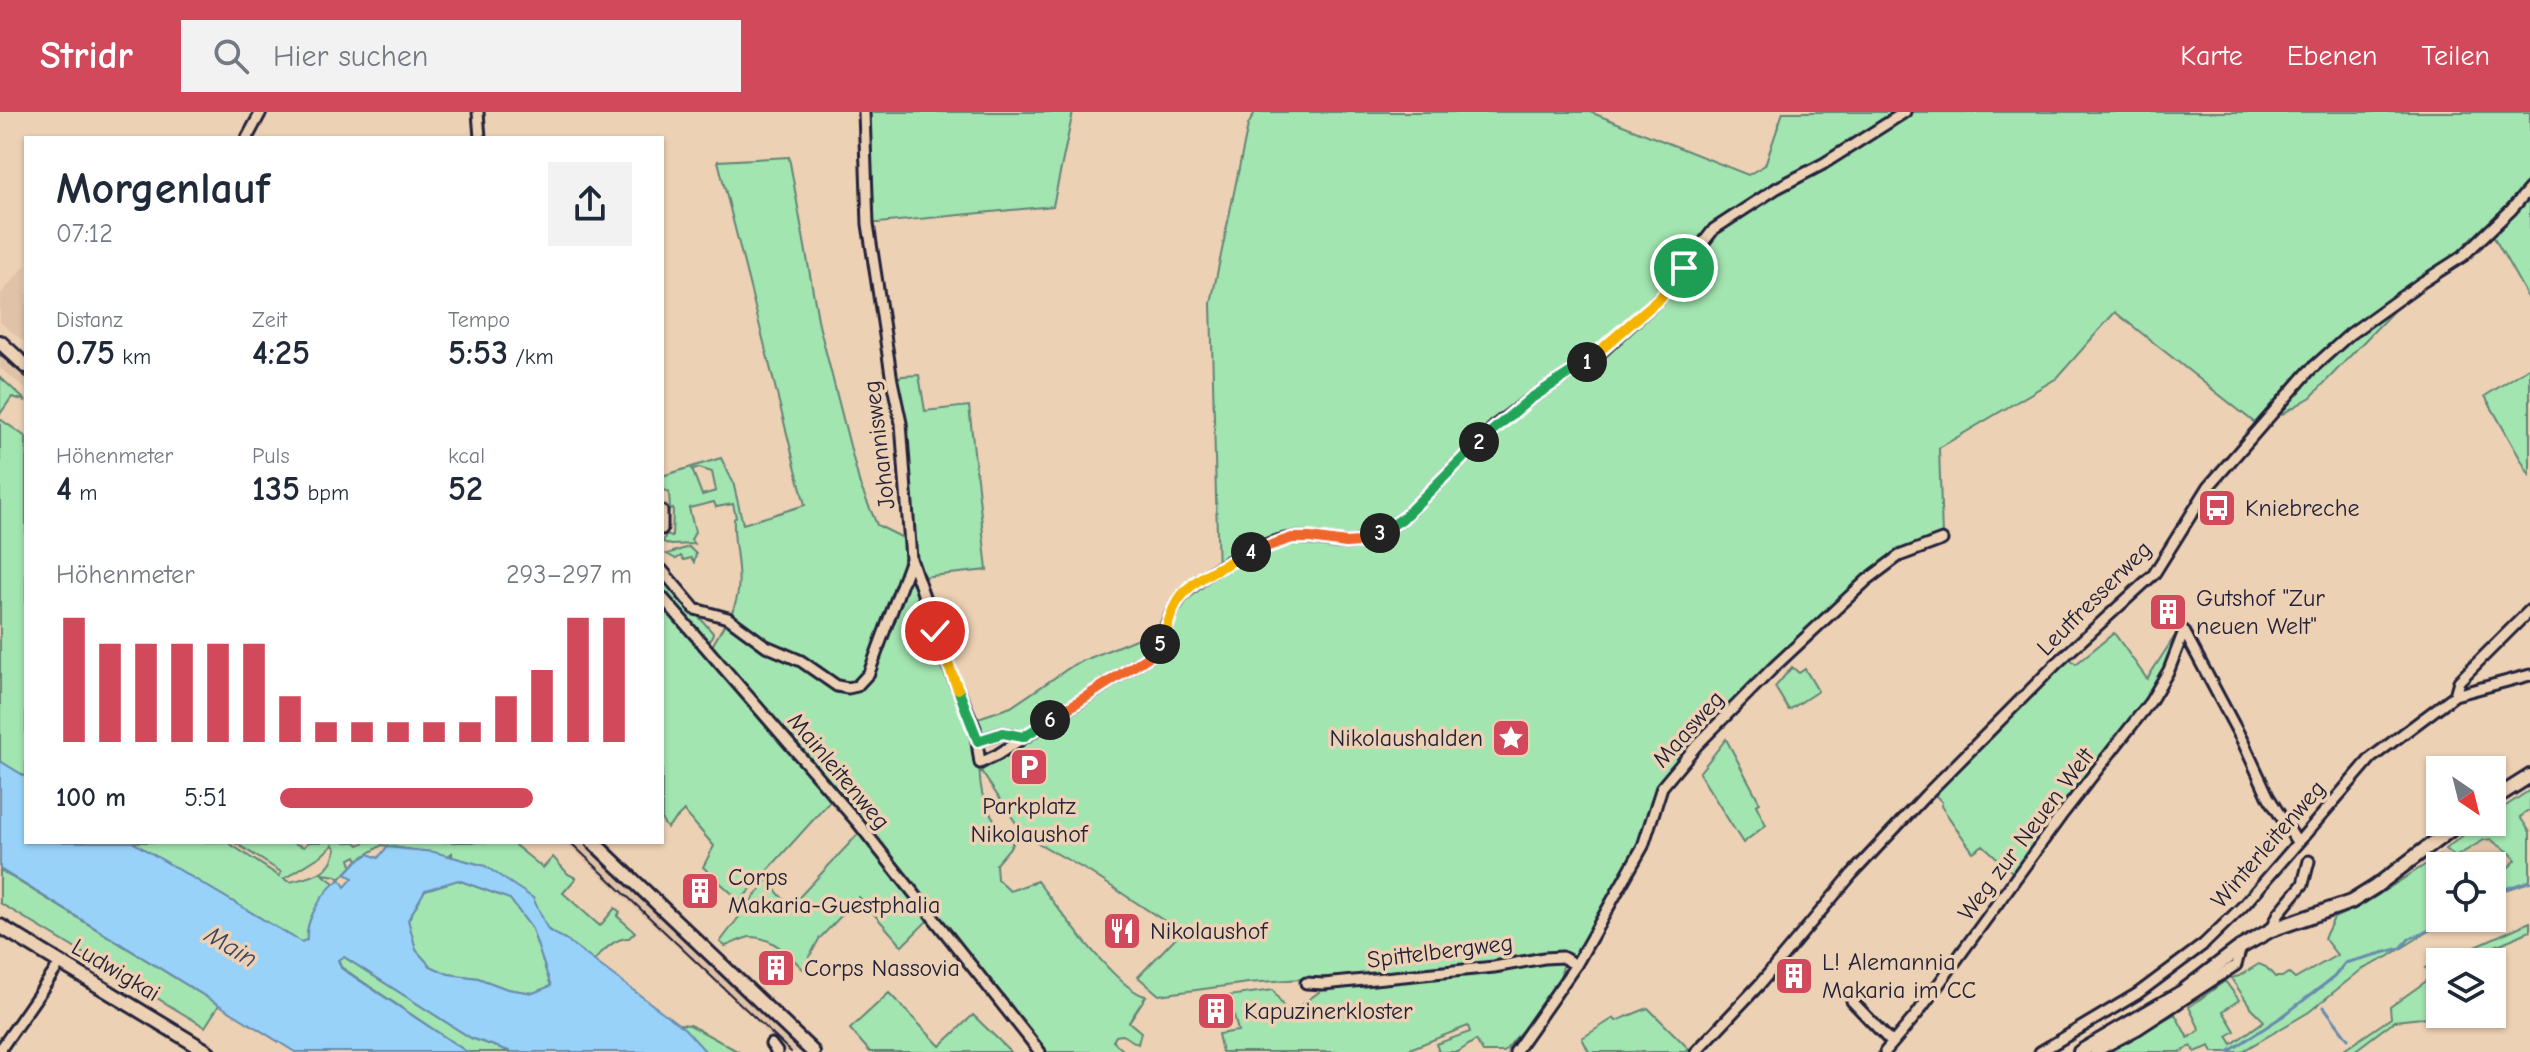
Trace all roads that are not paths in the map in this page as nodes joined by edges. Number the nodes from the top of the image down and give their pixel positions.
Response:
1 (261, 112) edge
2 (478, 112) edge
3 (864, 112) edge
4 (1905, 112) edge
5 (248, 136) edge
6 (480, 136) edge
7 (2530, 188) edge
8 (0, 342) edge
9 (24, 364) edge
10 (1942, 540) dead end
11 (911, 559) junction
12 (664, 572) edge
13 (664, 599) edge
14 (2530, 610) edge
15 (2530, 675) edge
16 (2455, 695) junction
17 (1023, 737) junction
18 (978, 741) junction
19 (2530, 776) edge
20 (2506, 791) edge
21 (2442, 836) edge
22 (2297, 842) junction
23 (595, 844) edge
24 (2309, 861) dead end
25 (0, 926) edge
26 (2271, 930) junction
27 (2241, 947) junction
28 (61, 962) junction
29 (1576, 965) junction
30 (1306, 983) dead end
31 (1852, 1001) dead end
32 (1892, 1043) junction
33 (0, 1050) edge
34 (208, 1052) edge
35 (813, 1052) edge
36 (1040, 1052) edge
37 (1515, 1052) edge
38 (1696, 1052) edge
39 (1885, 1052) edge
40 (2040, 1052) edge
41 (2080, 1052) edge
42 (2095, 1052) edge

1 - 5 street
2 - 6 street
3 - 11 street, Johannisweg
4 - 17 street
7 - 38 street, Leutfresserweg
8 - 9 main road
10 - 29 street, Maasweg
11 - 12 street
11 - 18 street, Johannisweg
13 - 36 street, Mainleitenweg
14 - 16 street
15 - 16 street, Winterleitenweg
16 - 22 street, Winterleitenweg
17 - 18 street
17 - 18 street, Johannisweg
19 - 20 main road
21 - 26 main road
22 - 32 street, Weg zur Neuen Welt
22 - 40 street, Winterleitenweg
23 - 35 main road
24 - 26 street
25 - 28 main road, Ludwigkai
26 - 27 main road
27 - 41 main road
27 - 42 street
28 - 33 street
28 - 34 main road, Ludwigkai
29 - 30 street, Spittelbergweg
29 - 37 street, Maasweg
31 - 32 street
32 - 39 street, Weg zur Neuen Welt

